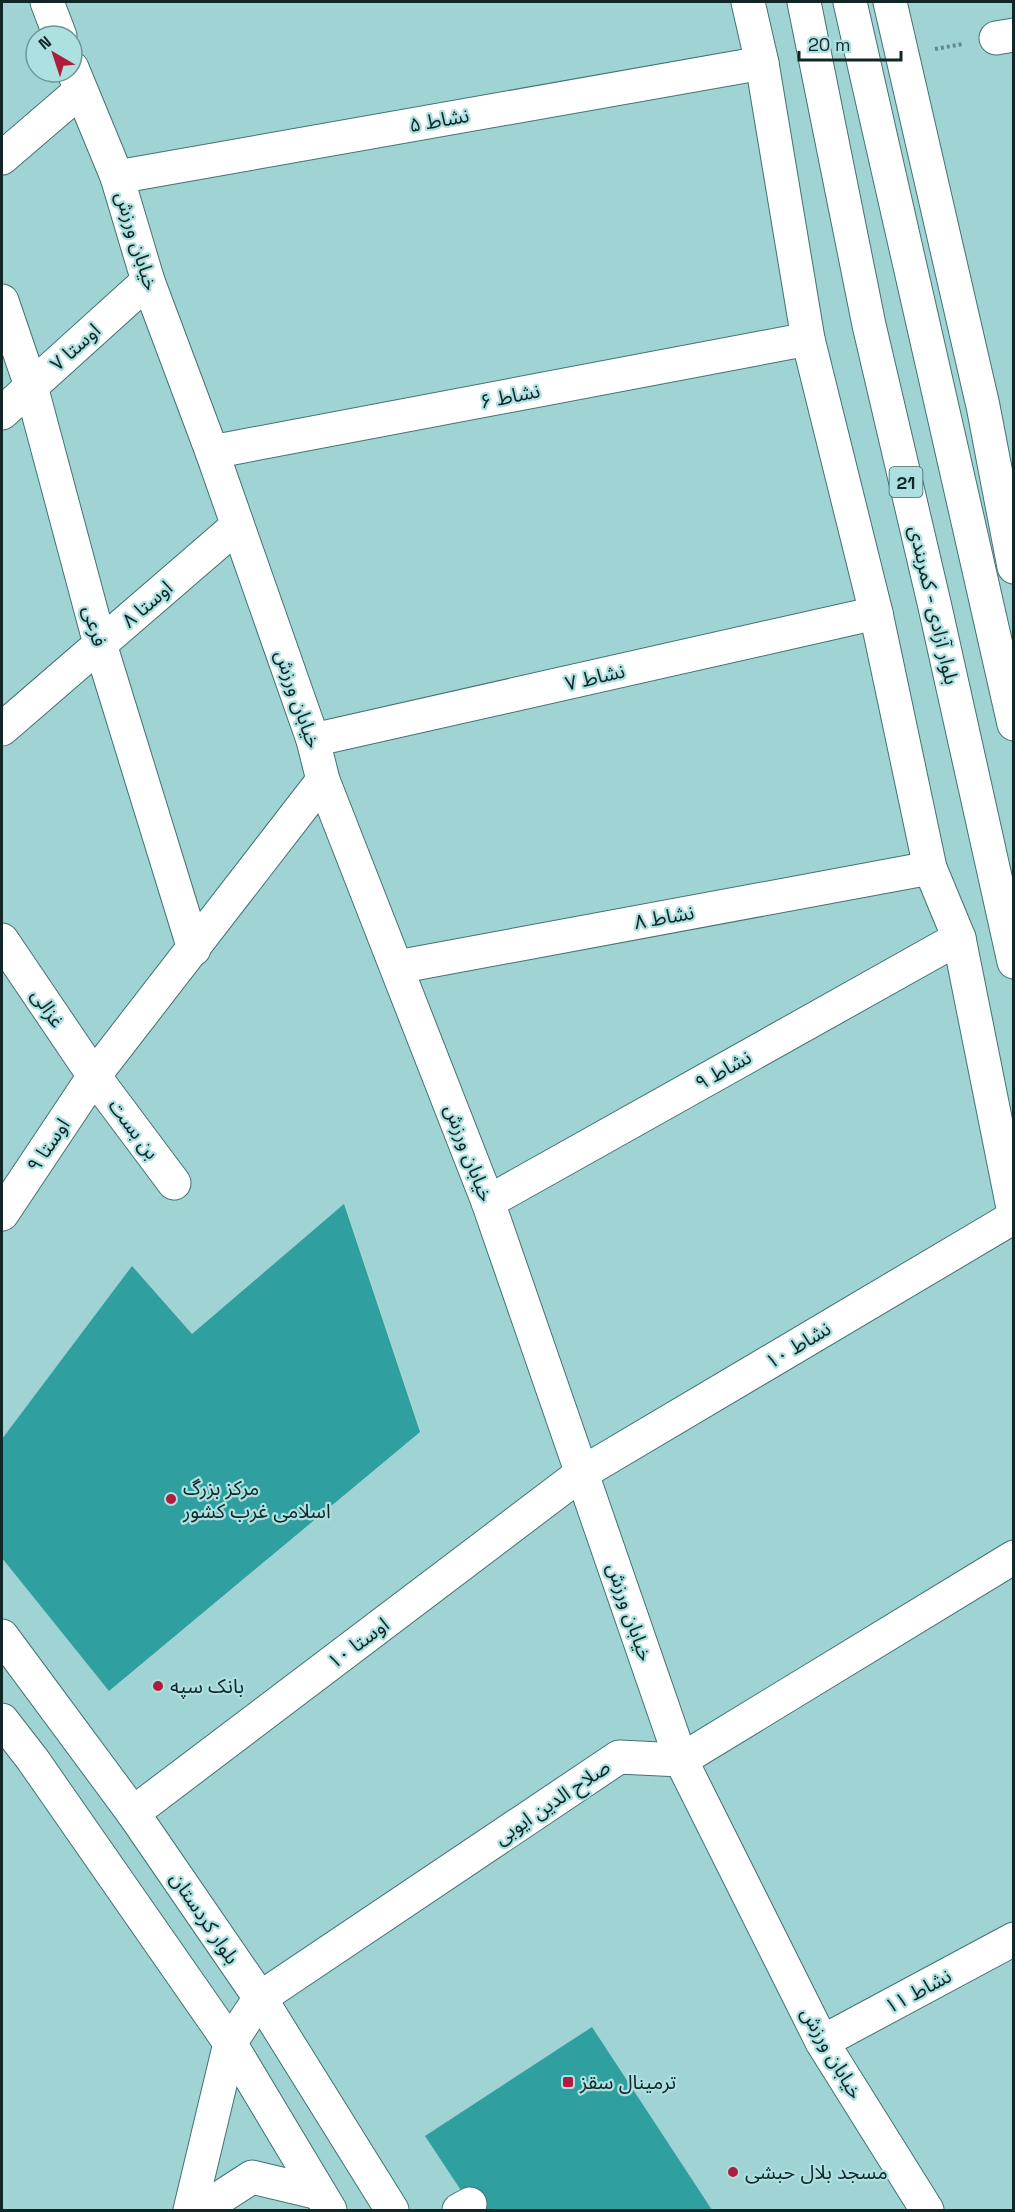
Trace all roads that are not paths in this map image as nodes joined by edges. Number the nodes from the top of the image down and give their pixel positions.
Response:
1 (47, 2) edge
2 (748, 2) edge
3 (804, 2) edge
4 (850, 2) edge
5 (890, 2) edge
6 (55, 24) edge
7 (762, 63) junction
8 (71, 84) edge
9 (78, 84) edge
10 (2, 158) edge
11 (117, 177) junction
12 (148, 281) junction
13 (2, 301) edge
14 (808, 339) junction
15 (31, 386) junction
16 (2, 413) edge
17 (212, 452) junction
18 (237, 526) junction
19 (1014, 567) edge
20 (876, 613) junction
21 (100, 644) junction
22 (1014, 724) edge
23 (2, 729) edge
24 (313, 740) junction
25 (323, 780) junction
26 (930, 868) junction
27 (959, 938) junction
28 (2, 940) edge
29 (194, 949) junction
30 (1014, 962) edge
31 (397, 967) junction
32 (94, 1076) junction
33 (174, 1183) dead end
34 (488, 1202) junction
35 (2, 1214) edge
36 (1014, 1215) edge
37 (582, 1473) junction
38 (1014, 1557) edge
39 (2, 1636) edge
40 (2, 1720) edge
41 (681, 1760) junction
42 (134, 1814) junction
43 (1014, 1939) edge
44 (260, 1998) junction
45 (822, 2042) junction
46 (230, 2043) junction
47 (325, 2202) edge
48 (190, 2211) edge
49 (201, 2211) edge
50 (392, 2211) edge
51 (927, 2211) edge

1 - 6 street
2 - 7 street
3 - 30 street, بلوار آزادی - کمربندی / 21
4 - 22 street
5 - 19 street
7 - 11 street, نشاط ۵
7 - 14 street
8 - 10 street
9 - 11 street, خیابان ورزش
11 - 12 street, خیابان ورزش
12 - 15 street, اوستا ۷
12 - 17 street, خیابان ورزش
13 - 15 street, فرعی
14 - 17 street, نشاط ۶
14 - 20 street
15 - 16 street, اوستا ۷
15 - 21 street, فرعی
17 - 18 street, خیابان ورزش
18 - 21 street, اوستا ۸
18 - 24 street, خیابان ورزش
20 - 24 street, نشاط ۷
20 - 26 street
21 - 23 street, اوستا ۸
21 - 29 street, فرعی
24 - 25 street, خیابان ورزش
25 - 29 street, اوستا ۹
25 - 31 street, خیابان ورزش
26 - 27 street
26 - 31 street, نشاط ۸
27 - 34 street, نشاط ۹
27 - 36 street
28 - 32 street, غزالی
29 - 32 street, اوستا ۹
31 - 34 street, خیابان ورزش
32 - 33 street, بن بست
32 - 35 street, اوستا ۹
34 - 37 street, خیابان ورزش
36 - 37 street, نشاط ۱۰
37 - 41 street, خیابان ورزش
37 - 42 street, اوستا ۱۰
38 - 41 street
39 - 42 street, بلوار کردستان
40 - 46 street
41 - 44 street, صلاح الدین ایوبی
41 - 45 street, خیابان ورزش
42 - 44 street, بلوار کردستان
43 - 45 street, نشاط ۱۱
44 - 46 street
44 - 50 street, بلوار کردستان
45 - 51 street, خیابان ورزش
46 - 47 street
46 - 48 street
47 - 49 street

